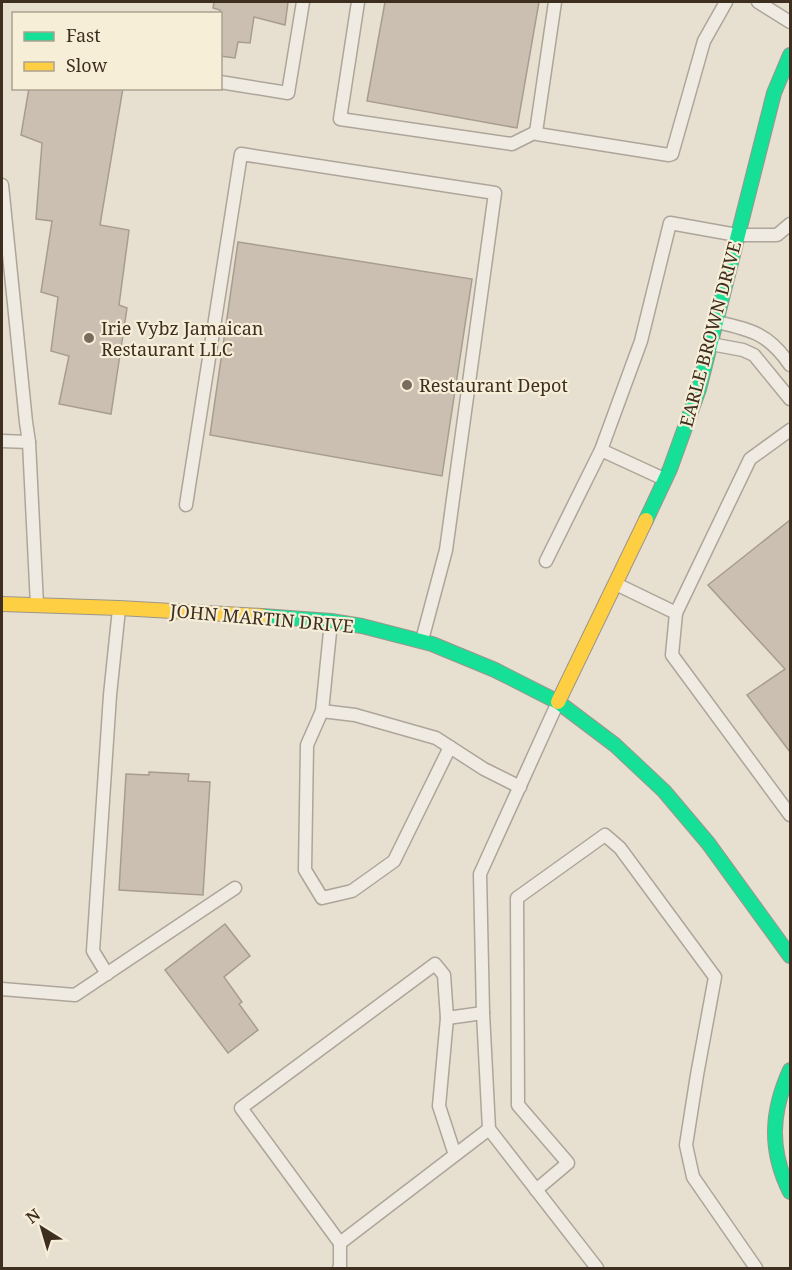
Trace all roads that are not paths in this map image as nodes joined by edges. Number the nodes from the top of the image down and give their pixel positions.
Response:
1 (303, 2) edge
2 (358, 2) edge
3 (555, 2) edge
4 (726, 2) edge
5 (758, 2) edge
6 (790, 22) edge
7 (790, 55) edge
8 (222, 82) edge
9 (536, 132) junction
10 (2, 185) edge
11 (790, 224) edge
12 (737, 235) junction
13 (715, 322) junction
14 (710, 344) junction
15 (790, 365) edge
16 (790, 399) edge
17 (790, 430) edge
18 (2, 441) edge
19 (29, 442) junction
20 (601, 450) junction
21 (665, 480) junction
22 (186, 505) dead end
23 (546, 561) dead end
24 (615, 584) junction
25 (2, 604) edge
26 (37, 606) junction
27 (119, 608) junction
28 (676, 613) junction
29 (331, 621) junction
30 (422, 642) junction
31 (558, 702) junction
32 (322, 711) junction
33 (450, 747) junction
34 (520, 787) junction
35 (790, 815) edge
36 (235, 888) dead end
37 (790, 956) edge
38 (107, 974) junction
39 (2, 989) edge
40 (483, 1013) junction
41 (447, 1018) junction
42 (790, 1070) edge
43 (489, 1129) junction
44 (455, 1155) junction
45 (536, 1190) junction
46 (790, 1192) edge
47 (340, 1243) junction
48 (339, 1269) edge
49 (597, 1269) edge
50 (756, 1269) edge

1 - 8 lane
2 - 9 lane
3 - 9 lane
4 - 9 lane
5 - 6 lane
7 - 12 main road, EARLE BROWN DRIVE
10 - 19 lane
11 - 12 lane
12 - 13 main road, EARLE BROWN DRIVE
12 - 20 lane
13 - 14 main road, EARLE BROWN DRIVE
13 - 15 lane
14 - 16 lane
14 - 21 main road, EARLE BROWN DRIVE
17 - 28 lane
18 - 19 lane
19 - 26 lane
20 - 21 lane
20 - 23 lane
21 - 24 main road, EARLE BROWN DRIVE
22 - 30 lane
24 - 28 lane
24 - 31 main road, EARLE BROWN DRIVE
25 - 26 main road, JOHN MARTIN DRIVE
26 - 27 main road, JOHN MARTIN DRIVE
27 - 29 main road, JOHN MARTIN DRIVE
27 - 38 lane
28 - 35 lane
29 - 30 main road, JOHN MARTIN DRIVE
29 - 32 lane
30 - 31 main road, JOHN MARTIN DRIVE
31 - 34 lane
31 - 37 main road, JOHN MARTIN DRIVE
32 - 33 lane
32 - 33 lane
33 - 34 lane
34 - 40 lane
36 - 38 lane
38 - 39 lane
40 - 41 lane
40 - 43 lane
41 - 44 lane
41 - 47 lane
42 - 46 main road
43 - 44 lane
43 - 45 lane
44 - 47 lane
45 - 49 lane
45 - 50 lane
47 - 48 lane

